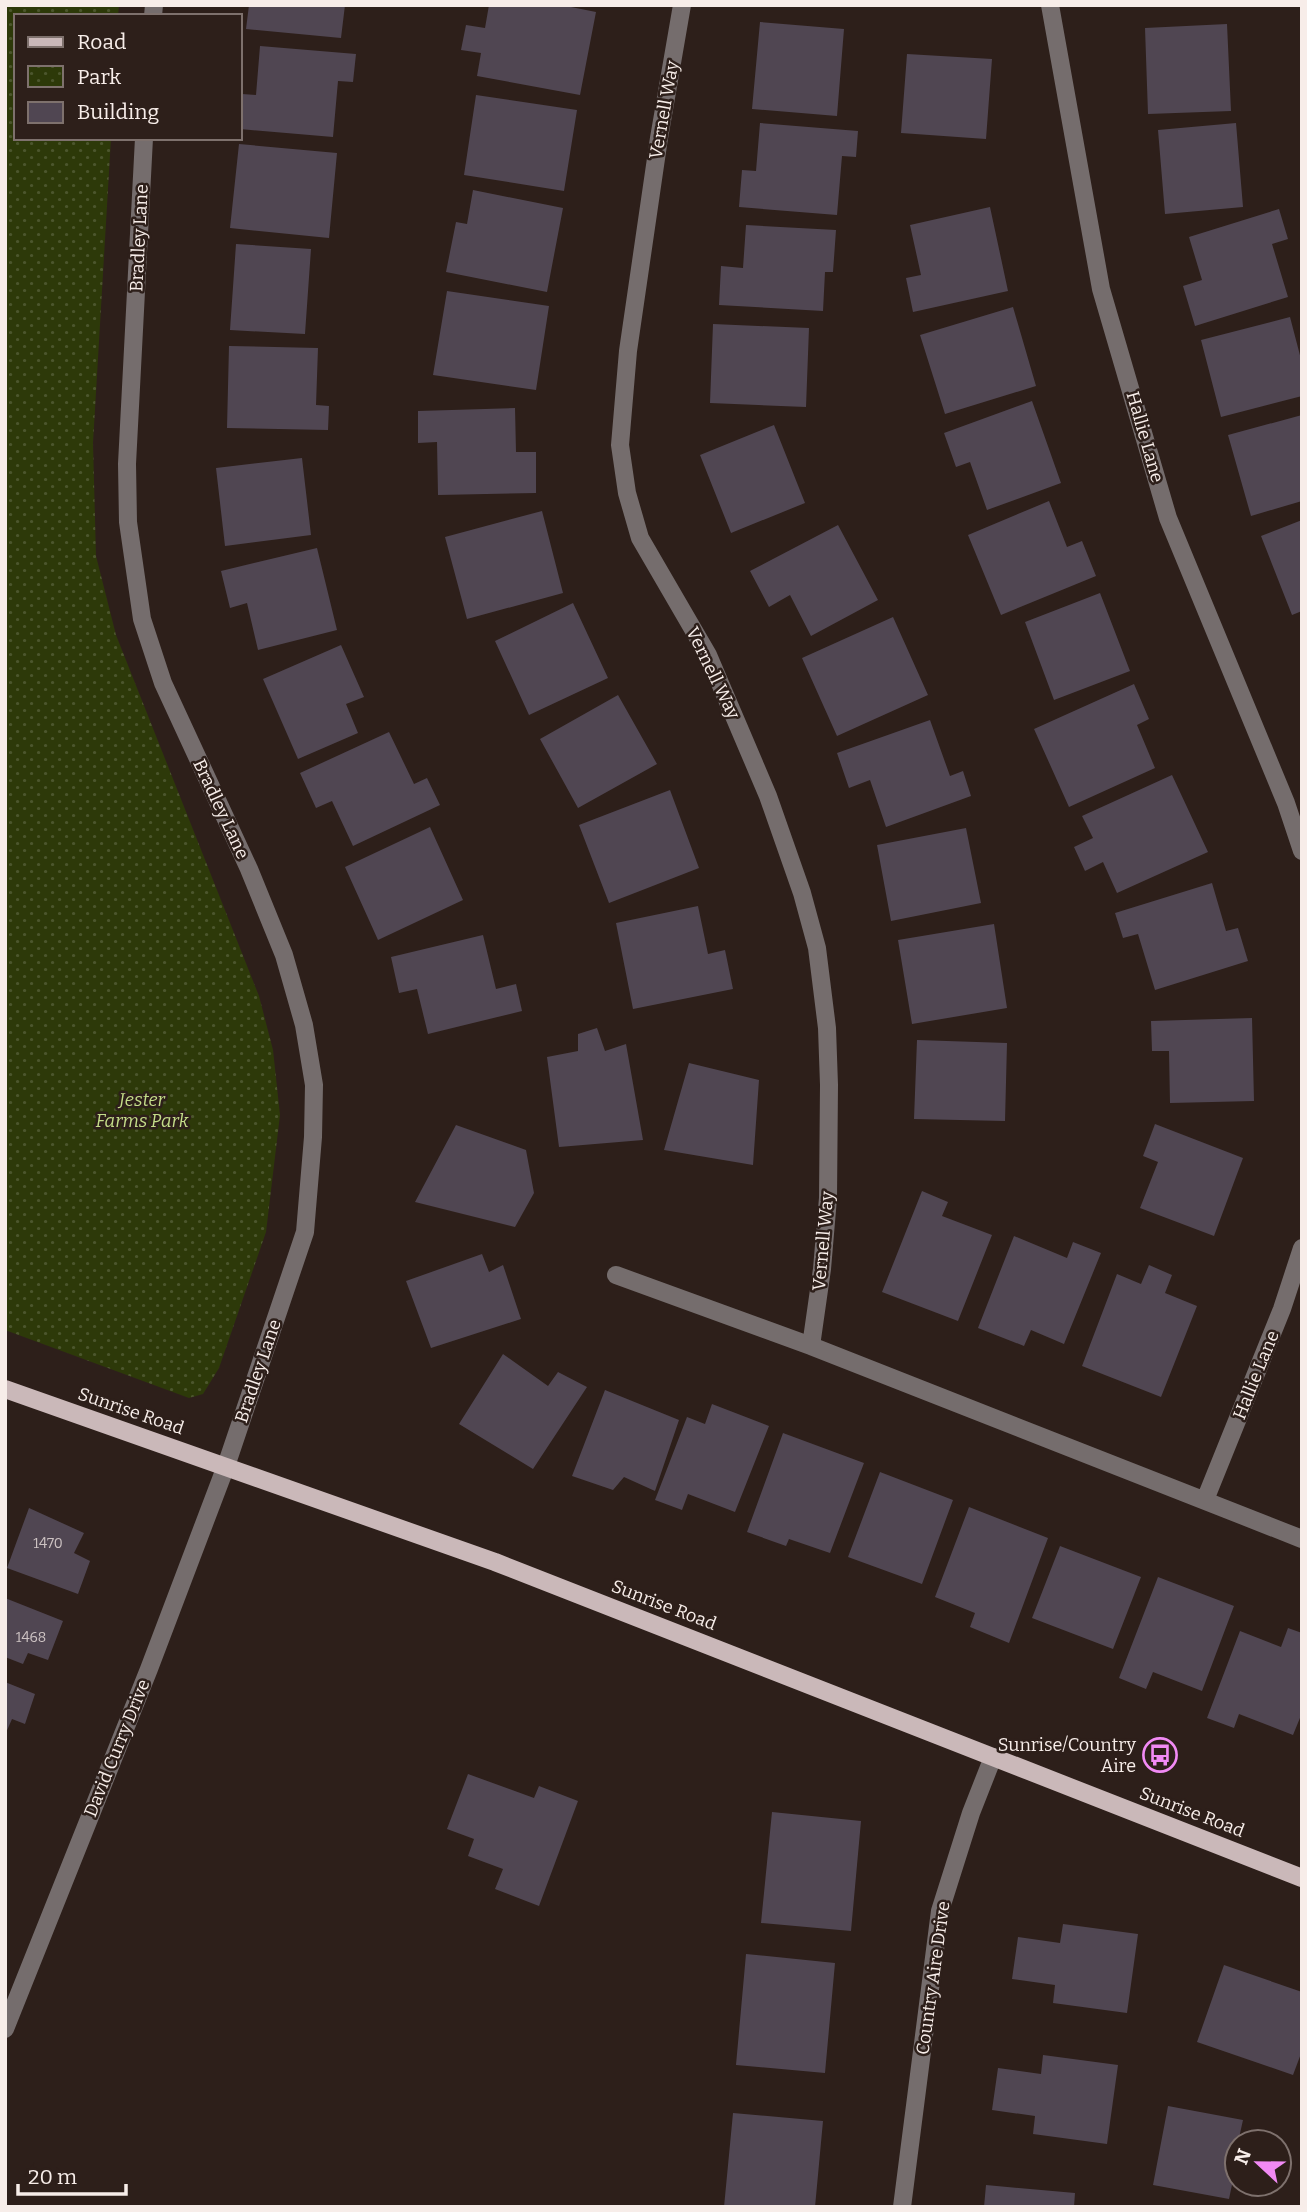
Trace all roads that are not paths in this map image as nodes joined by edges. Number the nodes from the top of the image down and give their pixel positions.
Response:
1 (682, 5) edge
2 (1050, 5) edge
3 (144, 140) edge
4 (1302, 851) edge
5 (1302, 1248) edge
6 (616, 1275) dead end
7 (811, 1346) junction
8 (5, 1389) edge
9 (226, 1466) junction
10 (1205, 1500) junction
11 (1302, 1539) edge
12 (993, 1757) junction
13 (1302, 1878) edge
14 (5, 2029) edge
15 (902, 2207) edge

1 - 7 street, Vernell Way
2 - 4 street, Hallie Lane
3 - 9 street, Bradley Lane
5 - 10 street, Hallie Lane
6 - 7 street
7 - 10 street
8 - 9 main road, Sunrise Road
9 - 12 main road, Sunrise Road
9 - 14 street, David Curry Drive
10 - 11 street
12 - 13 main road, Sunrise Road
12 - 15 street, Country Aire Drive

